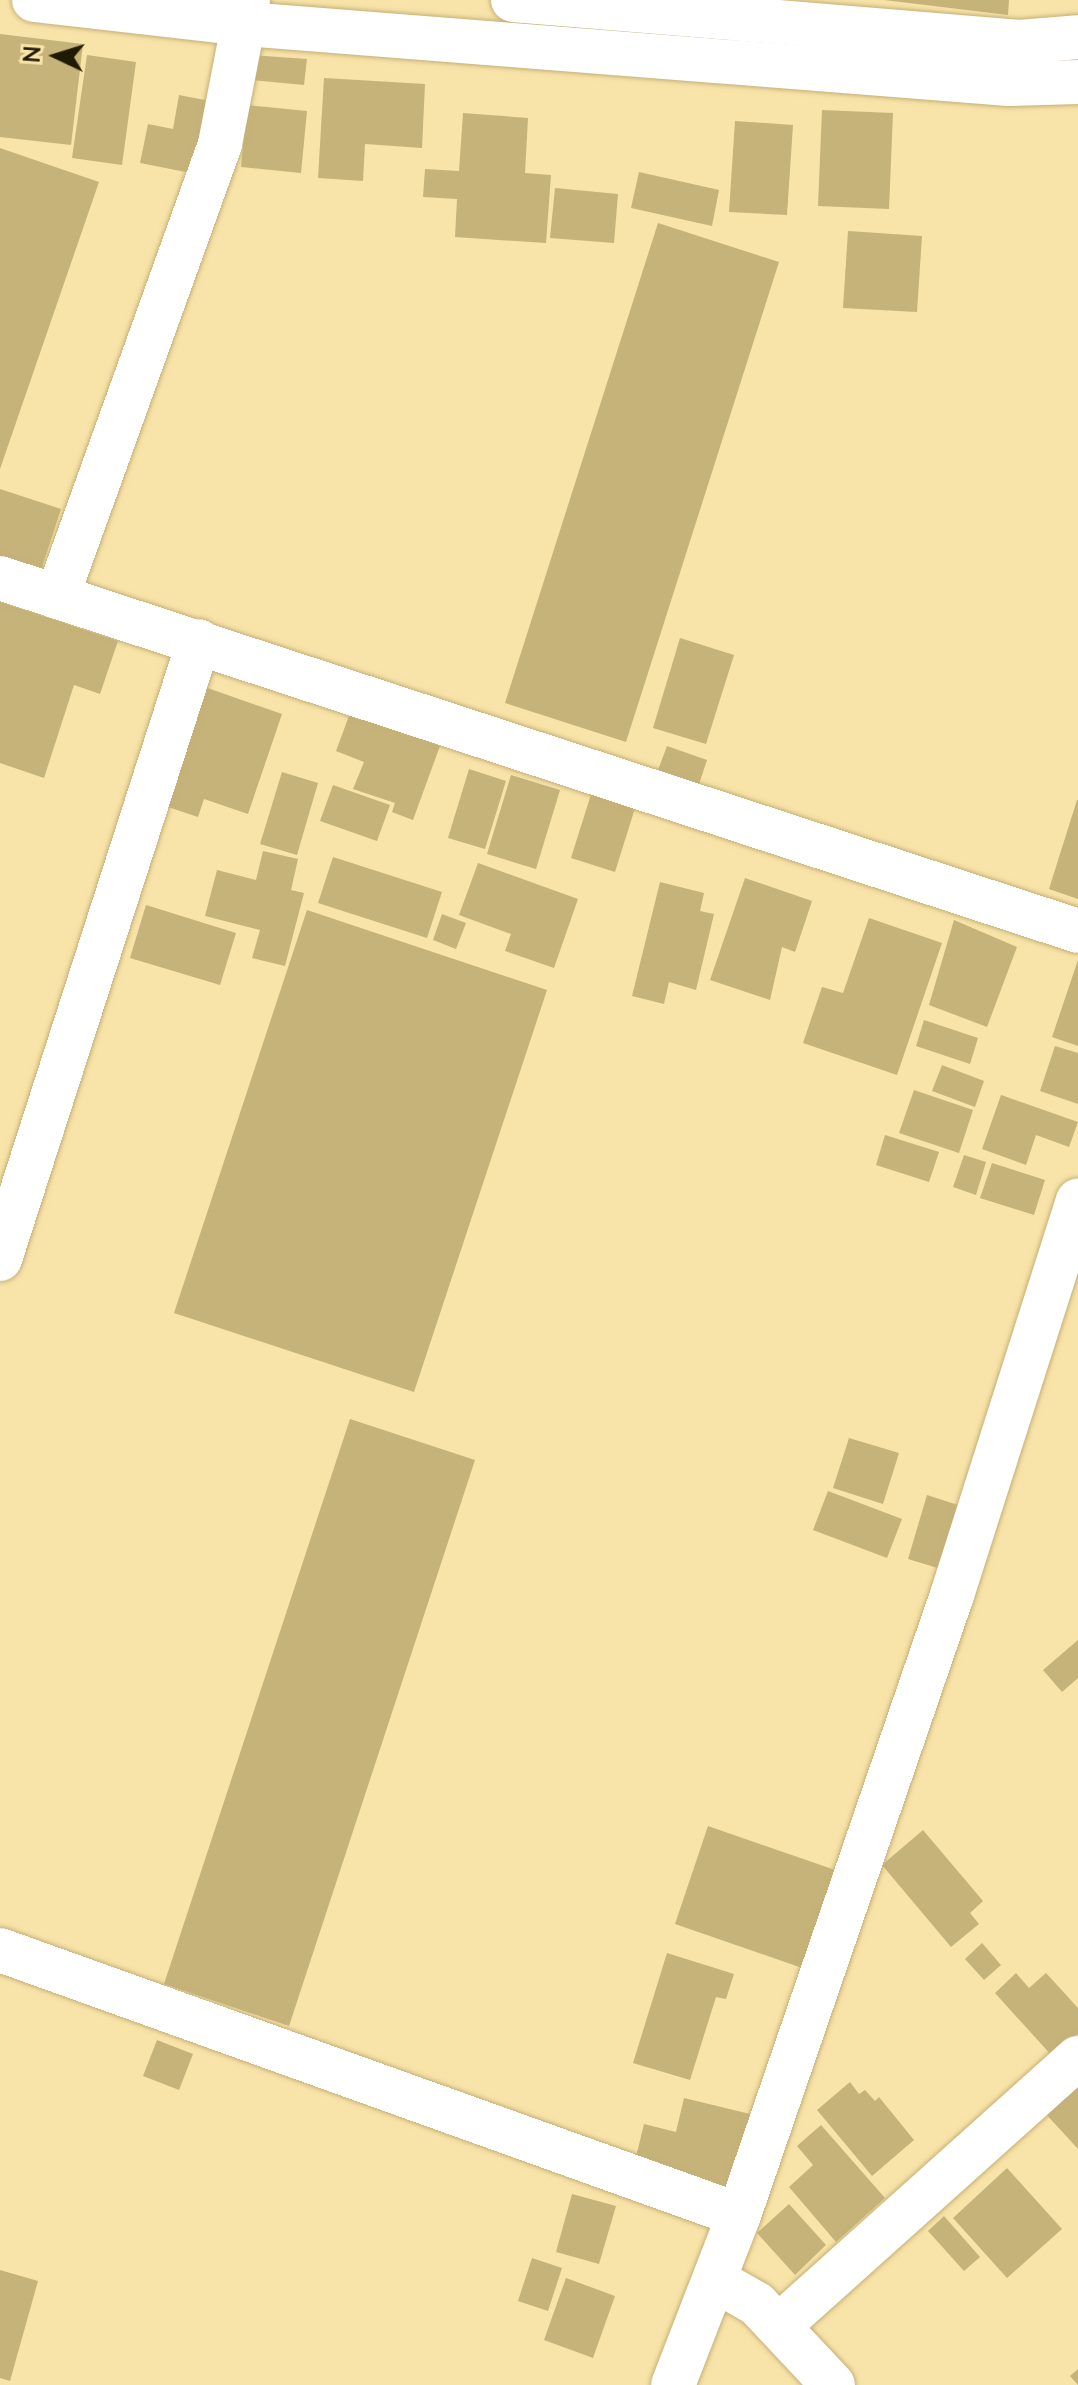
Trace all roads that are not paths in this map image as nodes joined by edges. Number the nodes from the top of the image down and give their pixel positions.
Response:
1 (34, 0) edge
2 (513, 0) edge
3 (246, 14) edge
4 (1078, 37) edge
5 (1078, 82) edge
6 (0, 578) edge
7 (57, 597) junction
8 (199, 641) junction
9 (1078, 931) edge
10 (1078, 1201) edge
11 (0, 1259) edge
12 (0, 1950) edge
13 (1078, 2058) edge
14 (739, 2215) junction
15 (715, 2280) junction
16 (780, 2325) junction
17 (673, 2385) edge
18 (833, 2385) edge

1 - 3 street
2 - 4 street
3 - 5 street
3 - 7 street
6 - 7 street
7 - 8 street
8 - 9 street
8 - 11 street
10 - 14 street
12 - 14 street
13 - 16 street
14 - 15 street
15 - 16 street
15 - 17 street
16 - 18 street

